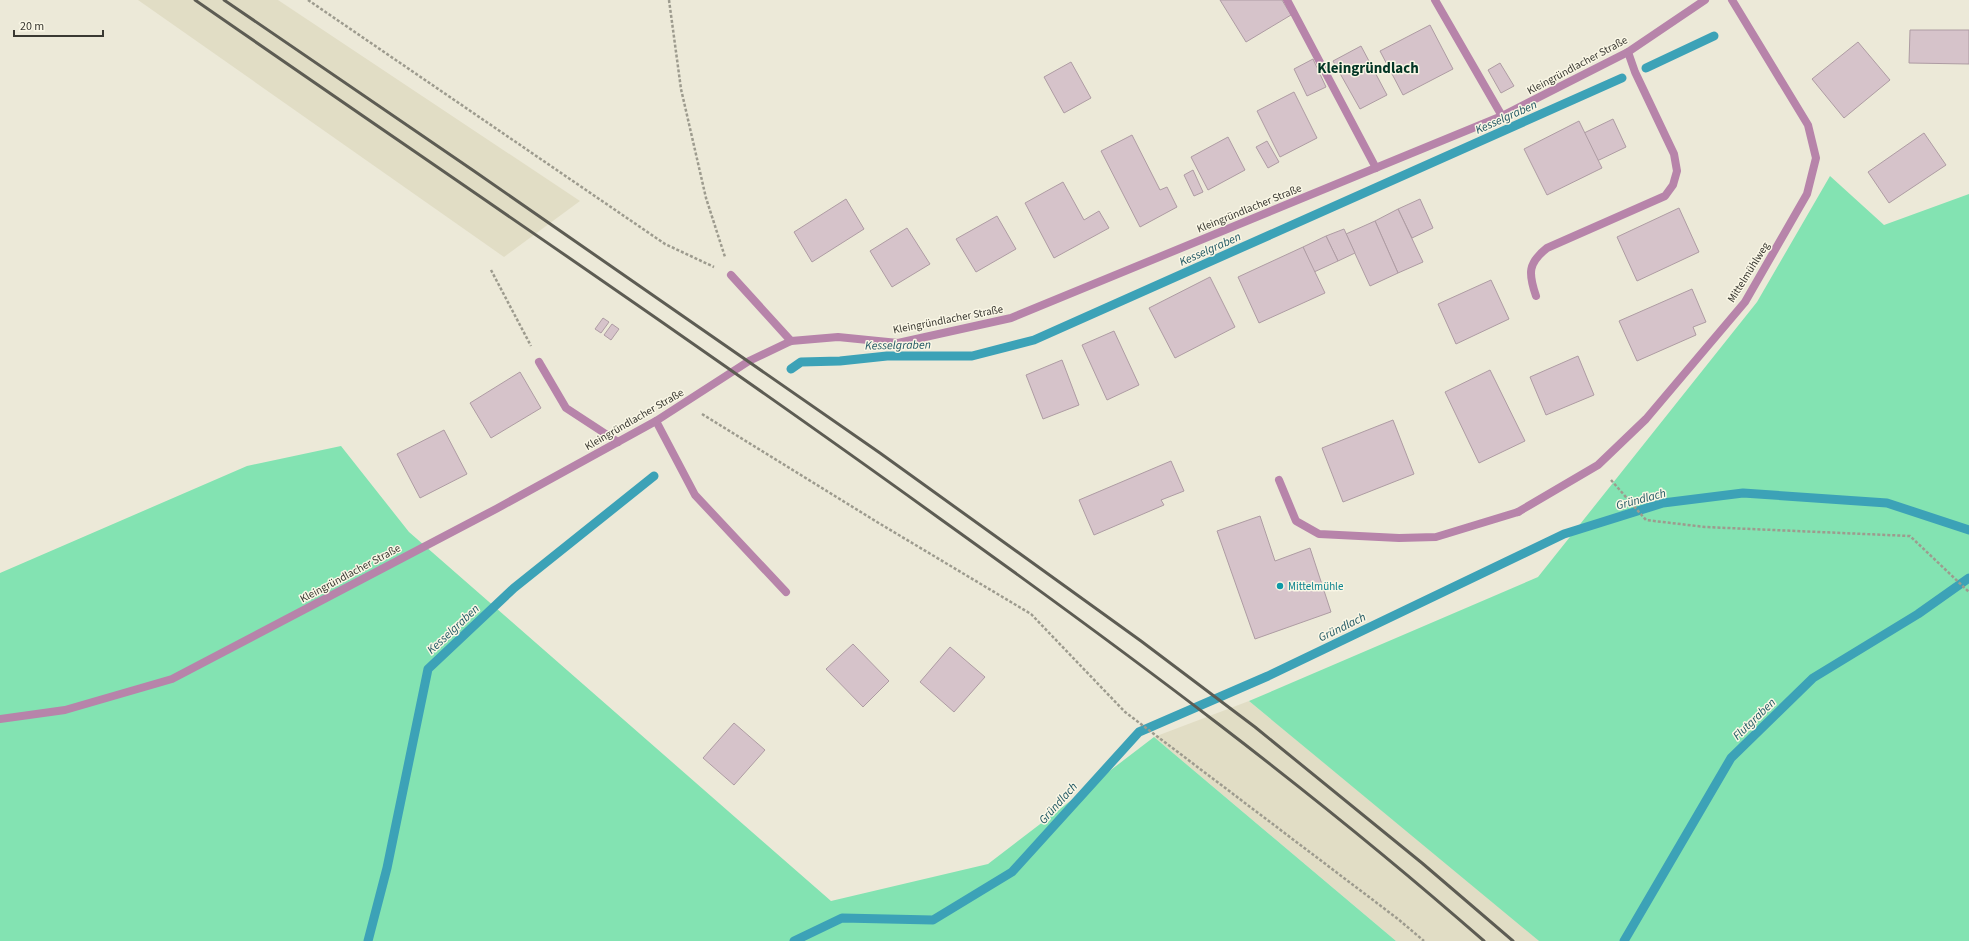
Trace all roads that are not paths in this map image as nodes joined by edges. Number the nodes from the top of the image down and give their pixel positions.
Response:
1 (1287, 0) edge
2 (1435, 0) edge
3 (1705, 0) edge
4 (1732, 0) edge
5 (1628, 52) junction
6 (1502, 116) junction
7 (1376, 168) junction
8 (730, 275) road end
9 (1536, 296) dead end
10 (791, 341) junction
11 (540, 362) road end
12 (656, 421) junction
13 (618, 442) junction
14 (1279, 480) dead end
15 (786, 592) dead end
16 (0, 719) edge

1 - 7 street
2 - 6 street
3 - 5 street, Kleingründlacher Straße
4 - 14 street, Mittelmühlweg
5 - 6 street, Kleingründlacher Straße
5 - 9 street
6 - 7 street, Kleingründlacher Straße
7 - 10 street, Kleingründlacher Straße
8 - 10 street
10 - 12 street, Kleingründlacher Straße
11 - 13 street
12 - 13 street, Kleingründlacher Straße
12 - 15 street
13 - 16 street, Kleingründlacher Straße

